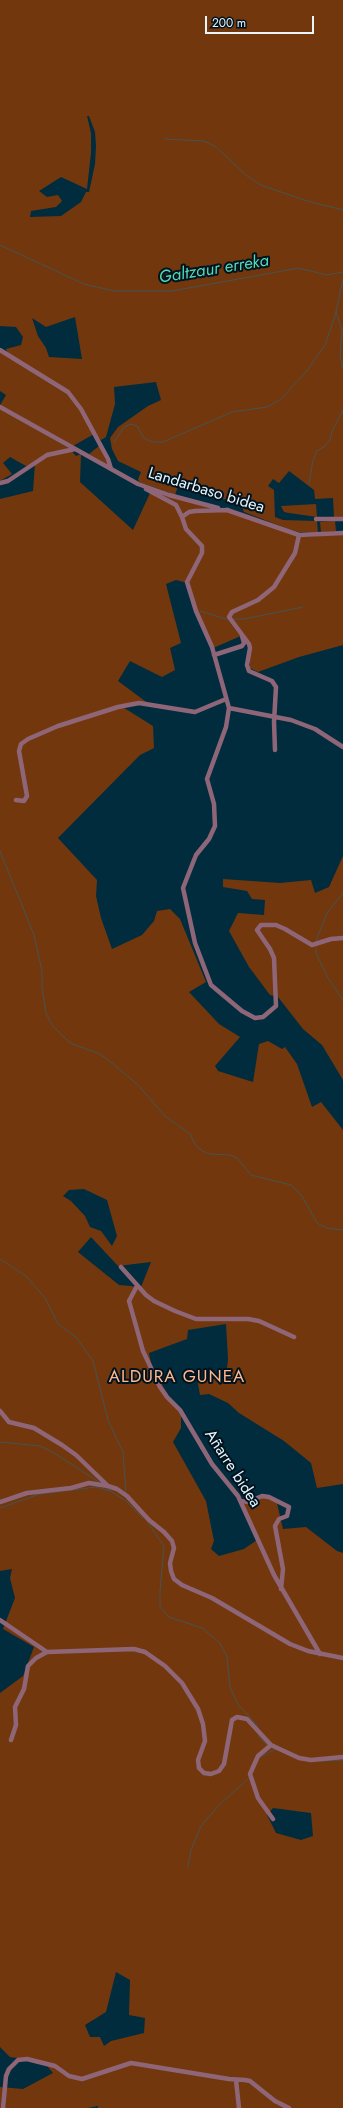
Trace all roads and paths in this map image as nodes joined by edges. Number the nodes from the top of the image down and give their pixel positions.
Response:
1 (0, 350) edge
2 (0, 407) edge
3 (75, 449) junction
4 (111, 469) junction
5 (0, 483) edge
6 (138, 484) junction
7 (228, 510) junction
8 (182, 517) junction
9 (316, 519) dead end
10 (343, 519) edge
11 (343, 533) edge
12 (299, 535) junction
13 (242, 634) junction
14 (214, 655) junction
15 (226, 699) junction
16 (228, 708) junction
17 (275, 716) junction
18 (343, 747) edge
19 (275, 750) dead end
20 (16, 800) dead end
21 (343, 938) edge
22 (121, 1267) dead end
23 (137, 1286) junction
24 (294, 1337) dead end
25 (0, 1411) edge
26 (108, 1486) junction
27 (241, 1500) junction
28 (0, 1502) edge
29 (281, 1589) junction
30 (0, 1620) edge
31 (47, 1652) junction
32 (320, 1654) junction
33 (343, 1658) edge
34 (11, 1740) dead end
35 (271, 1745) junction
36 (343, 1757) edge
37 (273, 1819) dead end
38 (236, 2080) junction
39 (3, 2108) edge
40 (239, 2108) edge
41 (289, 2108) edge

1 - 4 street
2 - 3 street, Landarbaso bidea
3 - 4 street, Landarbaso bidea
3 - 5 street
4 - 6 street, Landarbaso bidea
6 - 7 street, Landarbaso bidea
6 - 8 street
7 - 8 street
7 - 12 street, Landarbaso bidea
8 - 14 street
9 - 10 street
11 - 12 street, Landarbaso bidea
12 - 13 street
13 - 14 street
13 - 17 street
14 - 15 street
15 - 16 street
15 - 20 street
16 - 17 street
16 - 21 street
17 - 18 street
17 - 19 street
22 - 23 street
23 - 24 street
23 - 27 street, Añarre bidea
25 - 26 street
26 - 28 street
26 - 32 street
27 - 29 street, Añarre bidea
27 - 29 street
29 - 32 street, Añarre bidea
30 - 31 street
31 - 34 street
31 - 35 street
32 - 33 street
35 - 36 street
35 - 37 street
38 - 39 street
38 - 40 street
38 - 41 street

